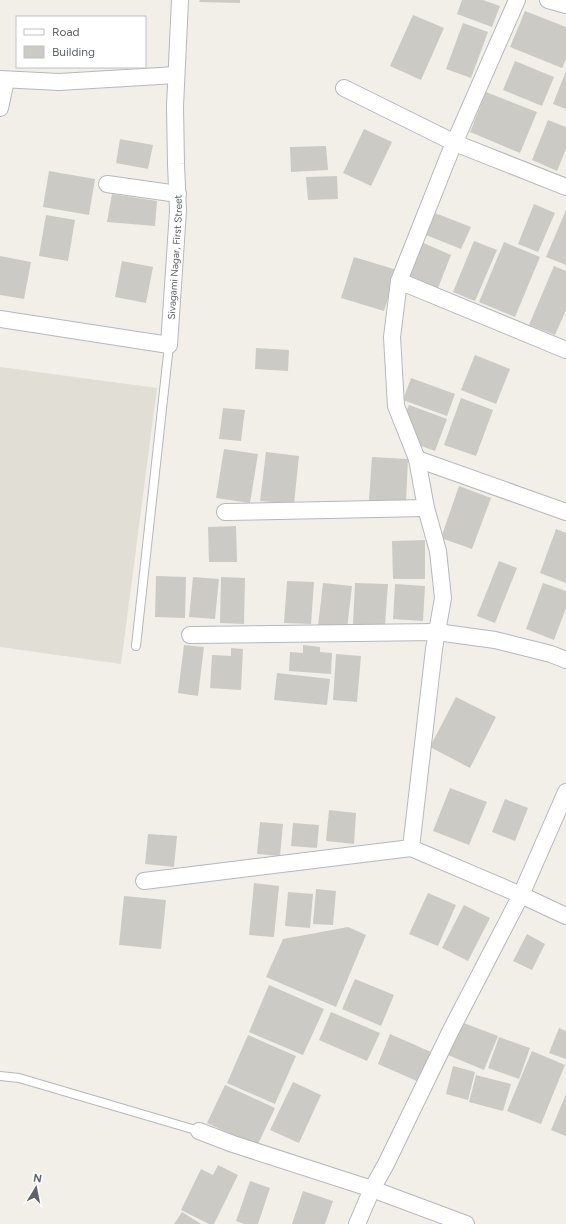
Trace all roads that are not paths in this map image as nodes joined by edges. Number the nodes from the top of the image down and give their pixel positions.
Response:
1 (180, 0) edge
2 (517, 0) edge
3 (548, 0) edge
4 (566, 5) edge
5 (176, 74) junction
6 (3, 79) edge
7 (344, 88) dead end
8 (0, 108) edge
9 (455, 142) junction
10 (107, 184) dead end
11 (566, 187) edge
12 (178, 194) junction
13 (400, 282) junction
14 (0, 319) edge
15 (169, 345) junction
16 (566, 350) edge
17 (417, 459) junction
18 (426, 508) junction
19 (225, 512) dead end
20 (566, 512) edge
21 (437, 632) junction
22 (190, 635) dead end
23 (136, 646) dead end
24 (566, 660) edge
25 (565, 795) edge
26 (411, 848) junction
27 (144, 881) dead end
28 (522, 895) junction
29 (566, 916) edge
30 (0, 1076) edge
31 (199, 1131) joint
32 (372, 1189) junction
33 (357, 1224) edge
34 (466, 1224) edge

1 - 5 street, Sivagami Nagar, First Street
2 - 9 street
3 - 4 street
5 - 6 street
5 - 12 street, Sivagami Nagar, First Street
6 - 8 street
7 - 9 street
9 - 11 street
9 - 13 street
10 - 12 street
12 - 15 street, Sivagami Nagar, First Street
13 - 16 street
13 - 17 street
14 - 15 street
15 - 23 lane
17 - 18 street
17 - 20 street
18 - 19 street
18 - 21 street
21 - 22 street
21 - 24 street
21 - 26 street
25 - 28 street
26 - 27 street
26 - 28 street
28 - 29 street
28 - 32 street
30 - 31 lane
31 - 32 street
32 - 33 street
32 - 34 street

